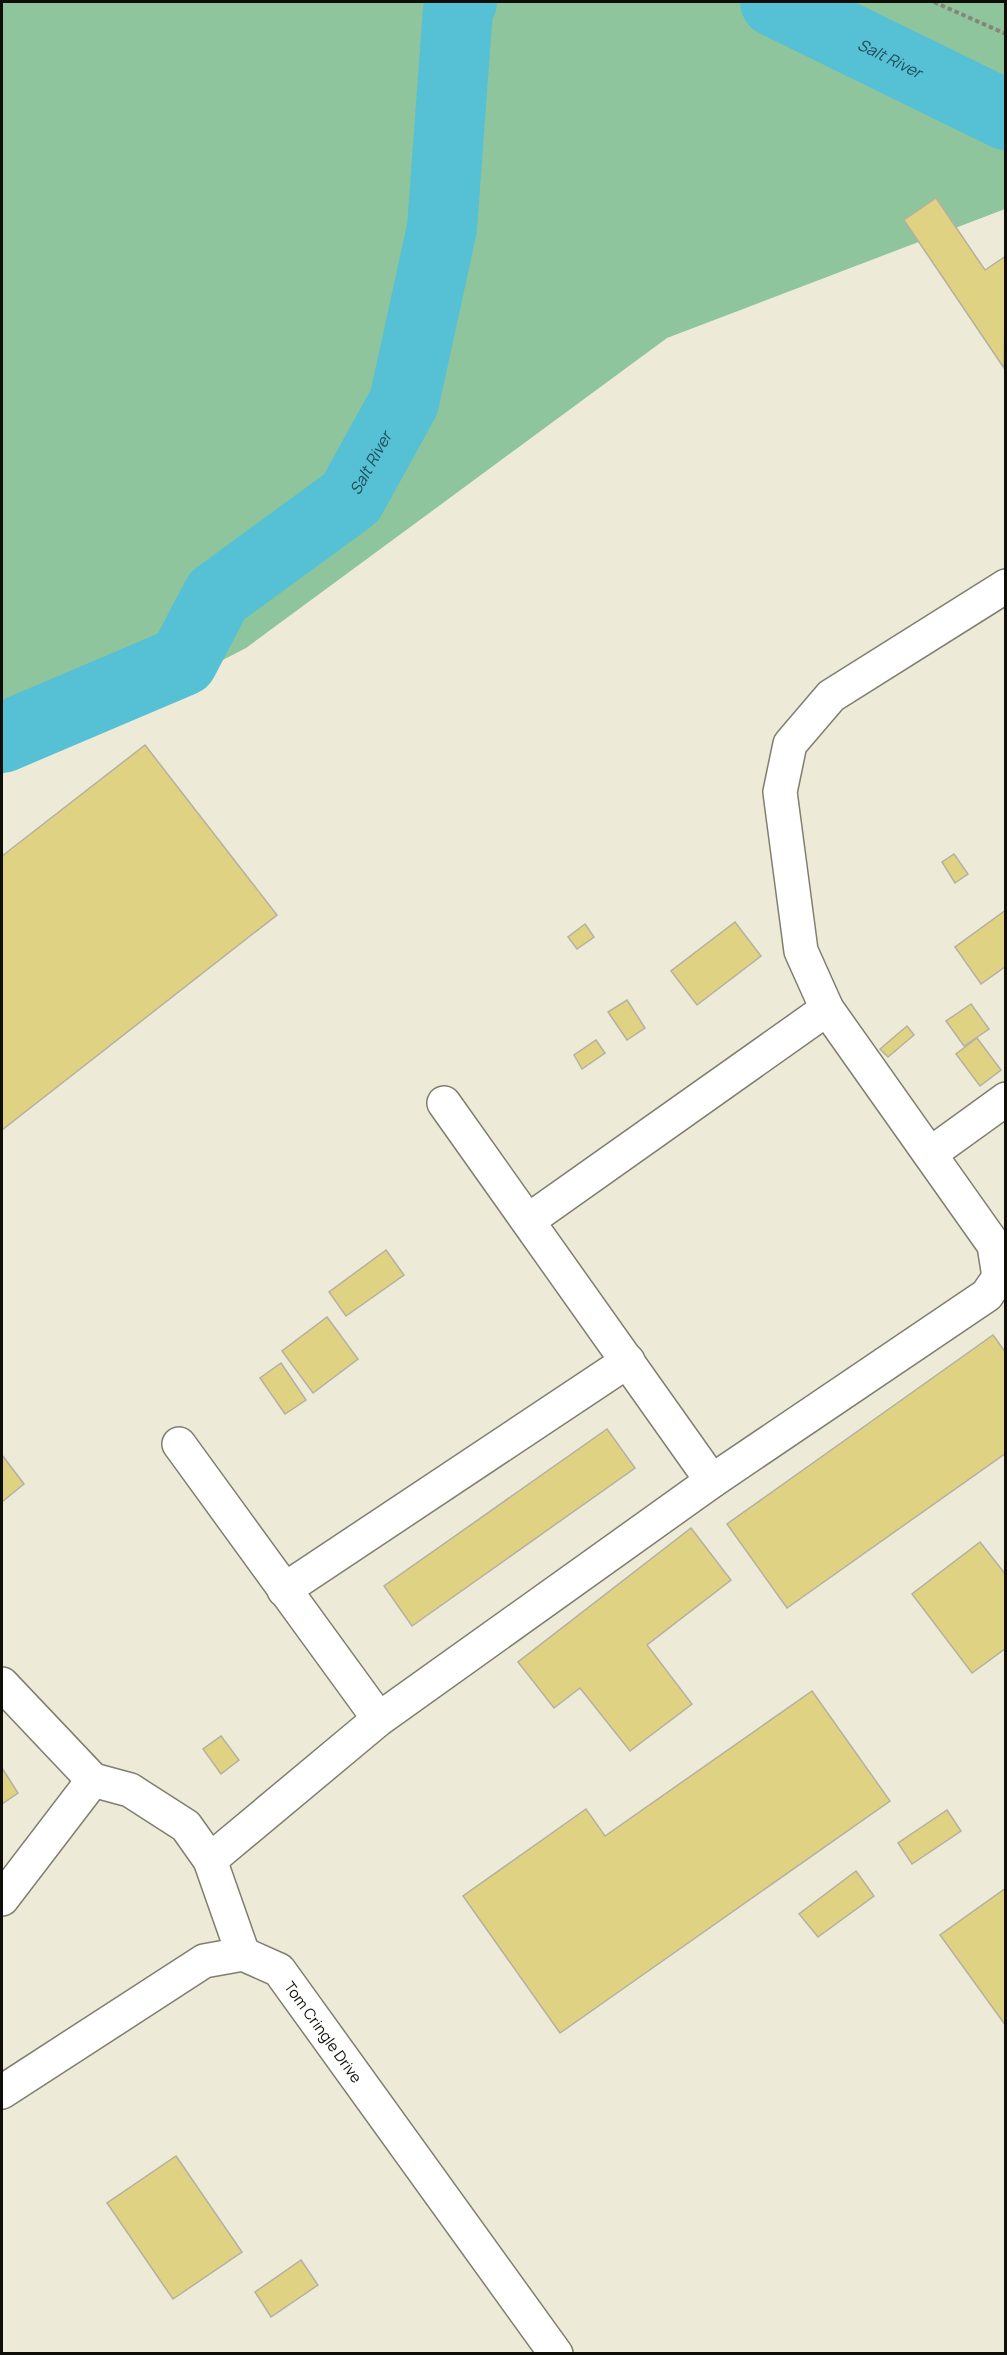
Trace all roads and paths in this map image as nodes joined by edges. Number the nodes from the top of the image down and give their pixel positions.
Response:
1 (934, 2) edge
2 (1005, 34) edge
3 (1005, 585) edge
4 (827, 1009) junction
5 (1005, 1099) edge
6 (444, 1103) dead end
7 (930, 1154) junction
8 (529, 1220) junction
9 (628, 1360) junction
10 (179, 1444) dead end
11 (712, 1481) junction
12 (284, 1590) junction
13 (2, 1684) edge
14 (379, 1719) junction
15 (93, 1780) junction
16 (210, 1860) junction
17 (2, 1899) edge
18 (243, 1954) junction
19 (2, 2092) edge
20 (556, 2354) edge

1 - 2 path
3 - 4 street
4 - 7 street
4 - 8 street
5 - 7 street
6 - 8 street
7 - 11 street
8 - 9 street
9 - 11 street
9 - 12 street
10 - 12 street
11 - 14 street
12 - 14 street
13 - 15 street
14 - 16 street
15 - 16 street
15 - 17 street
16 - 18 street
18 - 19 street
18 - 20 street, Tom Cringle Drive

